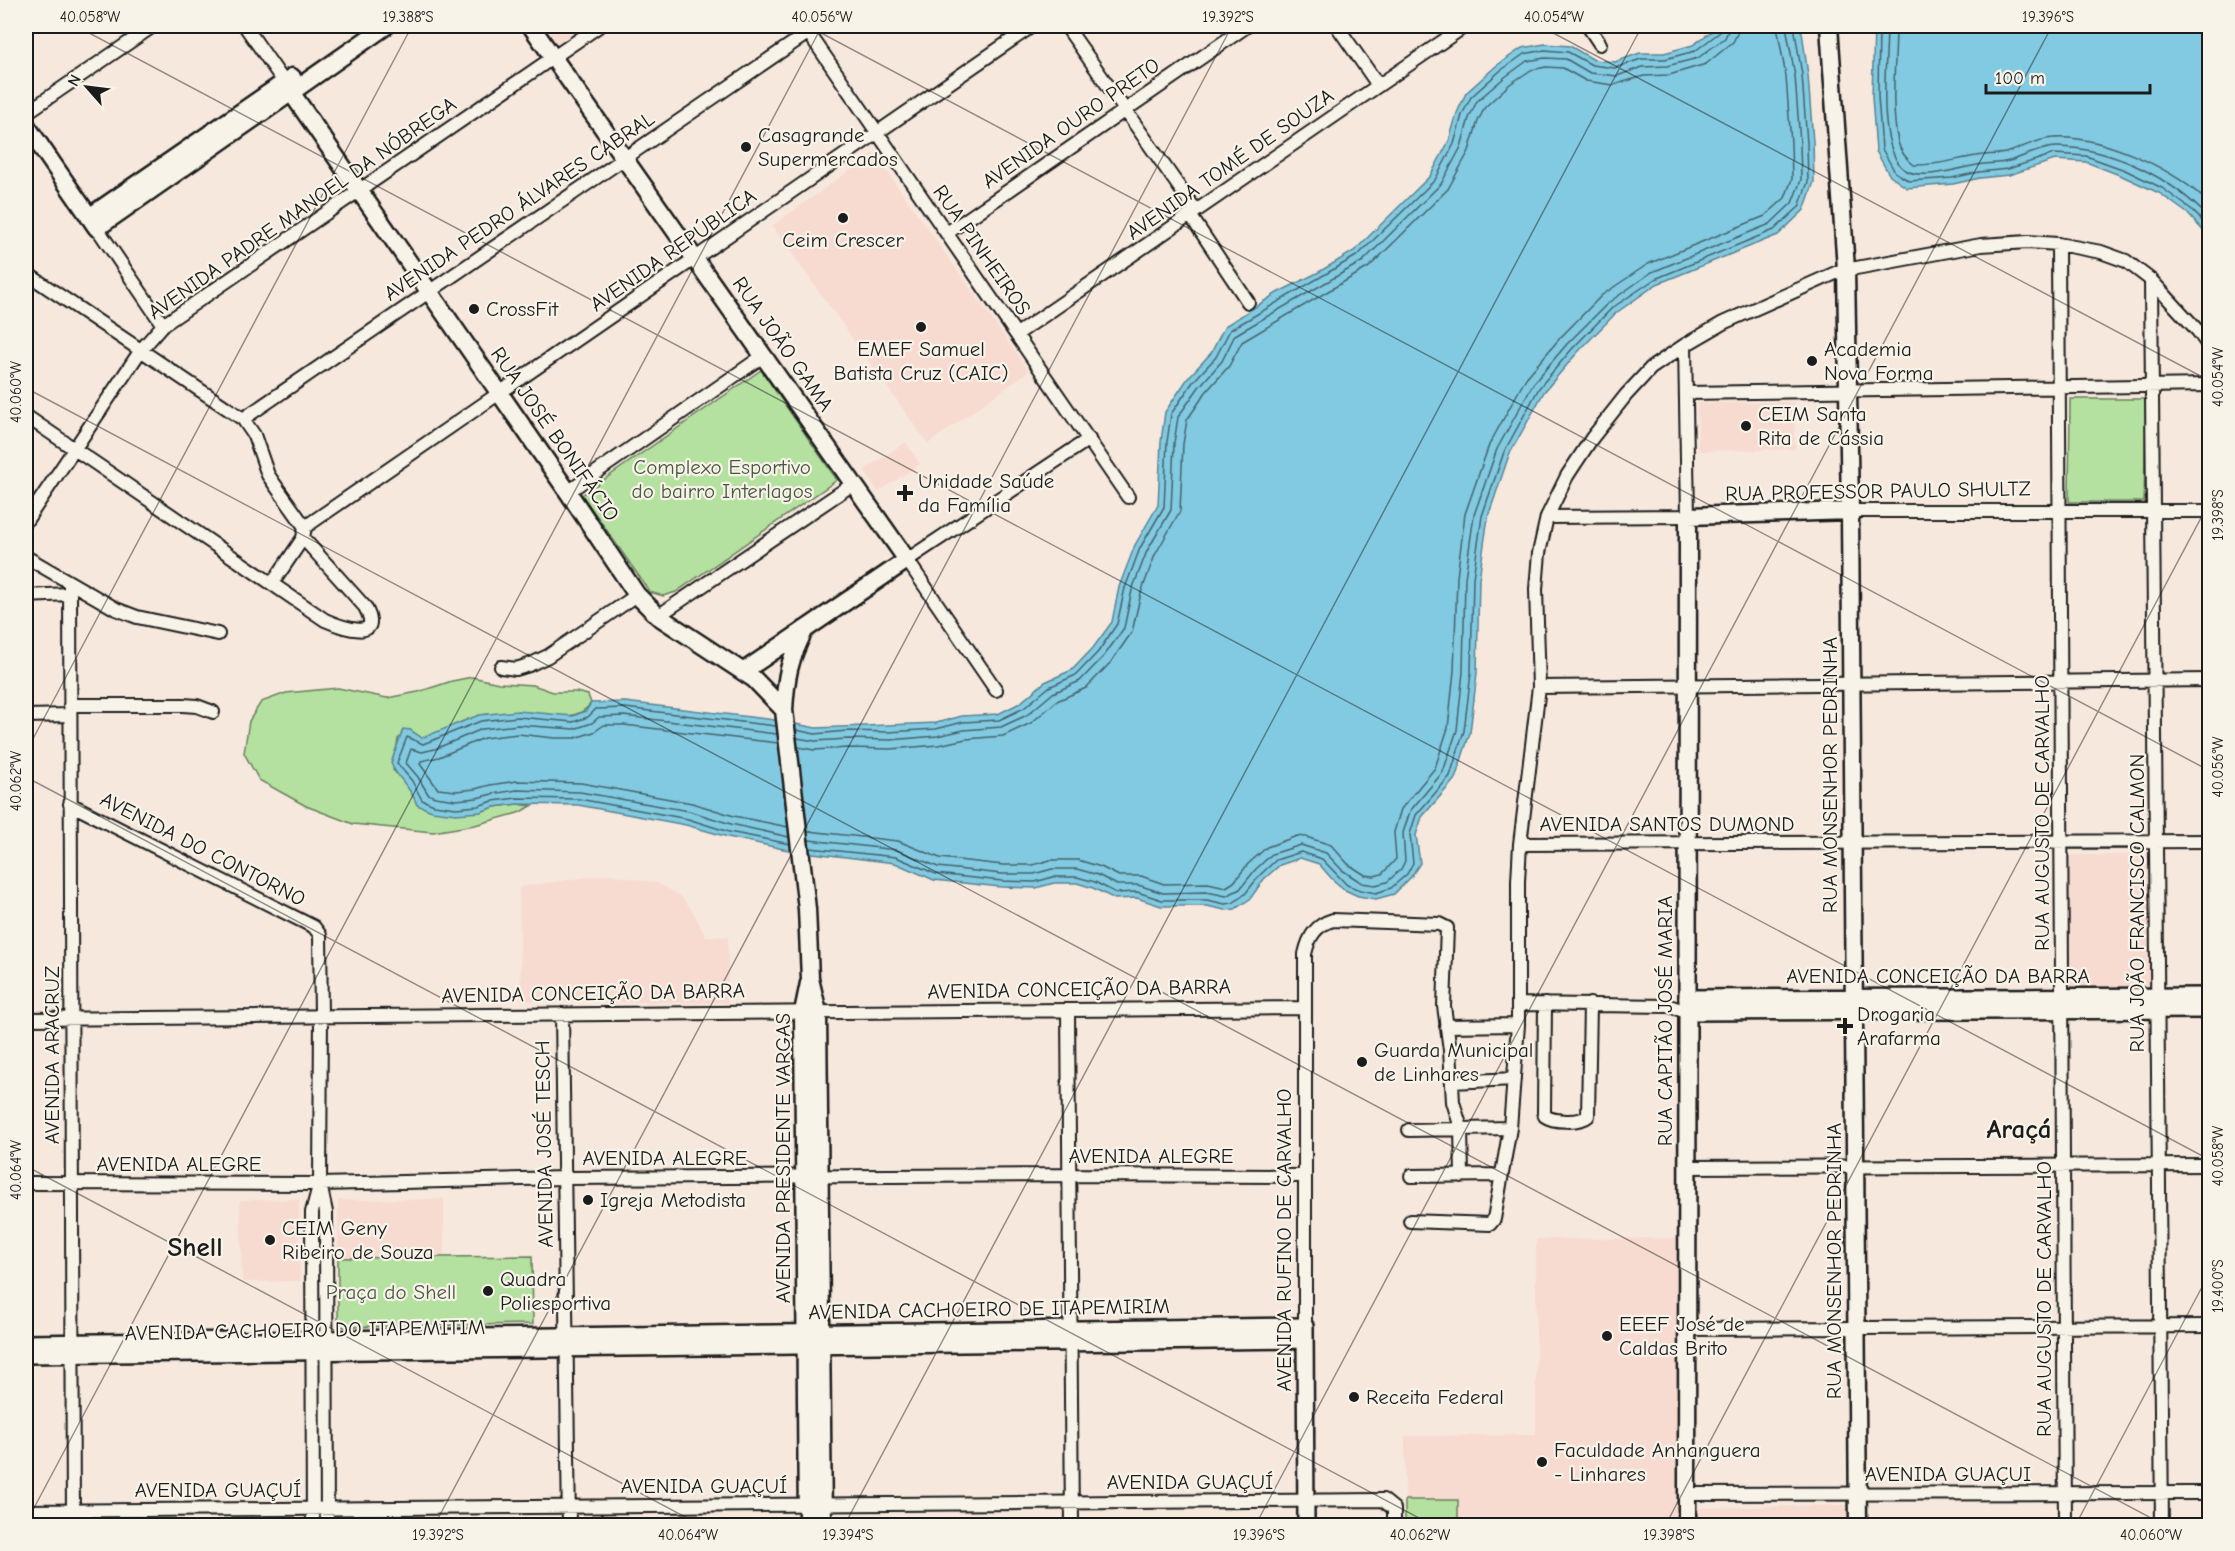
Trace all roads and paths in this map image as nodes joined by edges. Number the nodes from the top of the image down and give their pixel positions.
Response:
1 (153, 26) edge
2 (245, 26) edge
3 (367, 26) edge
4 (386, 26) edge
5 (531, 26) edge
6 (599, 26) edge
7 (1032, 26) edge
8 (1066, 26) edge
9 (1247, 26) edge
10 (1337, 26) edge
11 (1465, 26) edge
12 (1588, 26) edge
13 (1830, 26) edge
14 (810, 28) edge
15 (1600, 44) dead end
16 (553, 57) junction
17 (1378, 86) junction
18 (287, 87) junction
19 (1125, 110) junction
20 (26, 113) edge
21 (26, 125) edge
22 (877, 132) junction
23 (624, 158) junction
24 (359, 191) junction
25 (1193, 213) junction
26 (93, 223) junction
27 (947, 233) junction
28 (2058, 244) junction
29 (695, 258) junction
30 (1846, 269) junction
31 (26, 273) edge
32 (2151, 280) junction
33 (429, 291) junction
34 (1248, 302) dead end
35 (163, 325) junction
36 (1017, 334) junction
37 (1685, 345) junction
38 (2210, 348) edge
39 (141, 350) junction
40 (763, 356) junction
41 (2210, 385) edge
42 (2152, 386) junction
43 (2059, 387) junction
44 (1847, 391) junction
45 (500, 393) junction
46 (1686, 393) junction
47 (26, 416) edge
48 (243, 419) junction
49 (1089, 439) junction
50 (74, 449) junction
51 (853, 484) junction
52 (568, 492) junction
53 (1128, 497) dead end
54 (1850, 511) junction
55 (2060, 511) junction
56 (2153, 511) junction
57 (2210, 512) edge
58 (1688, 516) junction
59 (1547, 517) junction
60 (26, 521) edge
61 (304, 532) junction
62 (26, 556) edge
63 (907, 560) junction
64 (272, 584) junction
65 (69, 589) junction
66 (637, 595) junction
67 (26, 596) edge
68 (658, 616) junction
69 (805, 629) junction
70 (218, 634) dead end
71 (501, 667) dead end
72 (744, 671) junction
73 (2210, 680) edge
74 (2154, 681) junction
75 (2060, 682) junction
76 (1851, 684) junction
77 (1688, 685) junction
78 (1539, 687) junction
79 (996, 690) dead end
80 (70, 710) junction
81 (213, 712) dead end
82 (785, 714) junction
83 (26, 716) edge
84 (70, 804) junction
85 (2061, 842) junction
86 (2156, 842) junction
87 (2210, 842) edge
88 (1853, 843) junction
89 (1520, 844) junction
90 (1688, 844) junction
91 (2210, 996) edge
92 (2062, 1003) junction
93 (2157, 1003) junction
94 (1519, 1004) junction
95 (1545, 1004) junction
96 (1854, 1004) junction
97 (1590, 1005) junction
98 (1687, 1005) junction
99 (1305, 1008) junction
100 (1068, 1010) junction
101 (2210, 1010) edge
102 (811, 1012) junction
103 (562, 1014) junction
104 (321, 1016) junction
105 (26, 1019) edge
106 (71, 1019) junction
107 (1518, 1025) junction
108 (1446, 1026) junction
109 (1514, 1079) junction
110 (1452, 1082) junction
111 (1461, 1128) junction
112 (1510, 1128) junction
113 (1409, 1130) dead end
114 (1855, 1166) junction
115 (2063, 1166) junction
116 (2159, 1166) junction
117 (2210, 1166) edge
118 (1687, 1167) junction
119 (1069, 1175) junction
120 (1502, 1175) junction
121 (812, 1176) junction
122 (1305, 1176) junction
123 (1411, 1176) dead end
124 (1462, 1176) junction
125 (564, 1178) junction
126 (72, 1182) junction
127 (26, 1183) edge
128 (320, 1184) junction
129 (1410, 1221) dead end
130 (2160, 1326) junction
131 (2210, 1326) edge
132 (2064, 1327) junction
133 (1857, 1328) junction
134 (1687, 1329) junction
135 (1305, 1333) junction
136 (1070, 1336) junction
137 (813, 1339) junction
138 (566, 1342) junction
139 (26, 1343) edge
140 (320, 1345) junction
141 (73, 1348) junction
142 (26, 1355) edge
143 (2064, 1493) junction
144 (2162, 1493) junction
145 (2210, 1493) edge
146 (1687, 1494) junction
147 (1858, 1494) junction
148 (1306, 1500) junction
149 (1071, 1502) junction
150 (815, 1504) junction
151 (568, 1506) junction
152 (327, 1508) junction
153 (313, 1509) junction
154 (73, 1510) junction
155 (26, 1511) edge
156 (74, 1526) edge
157 (313, 1526) edge
158 (327, 1526) edge
159 (568, 1526) edge
160 (807, 1526) edge
161 (823, 1526) edge
162 (1072, 1526) edge
163 (1306, 1526) edge
164 (1394, 1526) edge
165 (1687, 1526) edge
166 (1858, 1526) edge
167 (2065, 1526) edge
168 (2162, 1526) edge

1 - 20 street
2 - 18 street, RUA JOSÉ BONIFÁCIO
3 - 18 main road
4 - 18 main road
5 - 16 main road, RUA JOÃO GAMA
6 - 16 street, AVENIDA PADRE MANOEL DA NÓBREGA
7 - 22 street, AVENIDA REPÚBLICA
8 - 19 street
9 - 19 street, AVENIDA OURO PRETO
10 - 17 street
11 - 17 street, AVENIDA TOMÉ DE SOUZA
12 - 15 street
13 - 30 main road, RUA MONSENHOR PEDRINHA
14 - 22 street, RUA PINHEIROS
14 - 23 street, AVENIDA PEDRO ÁLVARES CABRAL
16 - 23 main road, RUA JOÃO GAMA
16 - 24 street, AVENIDA PADRE MANOEL DA NÓBREGA
17 - 25 street, AVENIDA TOMÉ DE SOUZA
18 - 24 main road, RUA JOSÉ BONIFÁCIO
18 - 26 main road
19 - 25 street
19 - 27 street, AVENIDA OURO PRETO
21 - 26 main road
22 - 27 street, RUA PINHEIROS
22 - 29 street, AVENIDA REPÚBLICA
23 - 29 main road, RUA JOÃO GAMA
23 - 33 street, AVENIDA PEDRO ÁLVARES CABRAL
24 - 33 main road, RUA JOSÉ BONIFÁCIO
24 - 35 street, AVENIDA PADRE MANOEL DA NÓBREGA
25 - 34 street
25 - 36 street, AVENIDA TOMÉ DE SOUZA
26 - 35 street
27 - 36 street, RUA PINHEIROS
28 - 30 street
28 - 32 street
28 - 43 street, RUA AUGUSTO DE CARVALHO
29 - 40 main road, RUA JOÃO GAMA
29 - 45 street, AVENIDA REPÚBLICA
30 - 37 street
30 - 44 main road, RUA MONSENHOR PEDRINHA
31 - 39 street
32 - 38 street
32 - 42 street, RUA JOÃO FRANCISCO CALMON
33 - 45 main road, RUA JOSÉ BONIFÁCIO
33 - 48 street, AVENIDA PEDRO ÁLVARES CABRAL
35 - 39 street, AVENIDA PADRE MANOEL DA NÓBREGA
36 - 49 street, RUA PINHEIROS
37 - 46 street
37 - 59 street
39 - 48 street
39 - 50 street, AVENIDA PADRE MANOEL DA NÓBREGA
40 - 51 main road, RUA JOÃO GAMA
40 - 52 street
41 - 42 street
42 - 43 street
42 - 56 street, RUA JOÃO FRANCISCO CALMON
43 - 44 street
43 - 55 street, RUA AUGUSTO DE CARVALHO
44 - 46 street
44 - 54 main road, RUA MONSENHOR PEDRINHA
45 - 52 main road, RUA JOSÉ BONIFÁCIO
45 - 61 street, AVENIDA REPÚBLICA
46 - 58 street
47 - 50 street
48 - 61 street
49 - 53 street, RUA PINHEIROS
49 - 63 street
50 - 60 street, AVENIDA PADRE MANOEL DA NÓBREGA
50 - 64 street
51 - 63 main road, RUA JOÃO GAMA
51 - 68 street
52 - 66 main road, RUA JOSÉ BONIFÁCIO
54 - 55 street, RUA PROFESSOR PAULO SHULTZ
54 - 58 main road, RUA PROFESSOR PAULO SHULTZ
54 - 76 main road, RUA MONSENHOR PEDRINHA
55 - 56 street, RUA PROFESSOR PAULO SHULTZ
55 - 75 street, RUA AUGUSTO DE CARVALHO
56 - 57 street, RUA PROFESSOR PAULO SHULTZ
56 - 74 street, RUA JOÃO FRANCISCO CALMON
58 - 59 street, RUA PROFESSOR PAULO SHULTZ
58 - 77 main road, RUA CAPITÃO JOSÉ MARIA
59 - 78 street
61 - 64 street, AVENIDA REPÚBLICA
61 - 64 street
62 - 65 street
63 - 69 main road
63 - 79 street, RUA JOÃO GAMA
65 - 67 street
65 - 70 street
65 - 80 street, AVENIDA ARACRUZ
66 - 68 main road, RUA JOSÉ BONIFÁCIO
66 - 71 street
68 - 72 main road, RUA JOSÉ BONIFÁCIO
69 - 72 main road
69 - 82 main road, AVENIDA PRESIDENTE VARGAS
72 - 82 main road, RUA JOSÉ BONIFÁCIO
73 - 74 street
74 - 75 street
74 - 86 street, RUA JOÃO FRANCISCO CALMON
75 - 76 street
75 - 85 street, RUA AUGUSTO DE CARVALHO
76 - 77 street
76 - 88 main road, RUA MONSENHOR PEDRINHA
77 - 78 street
77 - 90 main road, RUA CAPITÃO JOSÉ MARIA
78 - 89 street
80 - 81 street
80 - 83 street
80 - 84 street, AVENIDA ARACRUZ
82 - 102 main road, AVENIDA PRESIDENTE VARGAS
84 - 104 street, AVENIDA DO CONTORNO
84 - 106 street, AVENIDA ARACRUZ
85 - 86 street, AVENIDA SANTOS DUMOND
85 - 88 street, AVENIDA SANTOS DUMOND
85 - 92 street, RUA AUGUSTO DE CARVALHO
86 - 87 street, AVENIDA SANTOS DUMOND
86 - 93 street, RUA JOÃO FRANCISCO CALMON
88 - 90 street, AVENIDA SANTOS DUMOND
88 - 96 main road, RUA MONSENHOR PEDRINHA
89 - 90 street, AVENIDA SANTOS DUMOND
89 - 94 street
90 - 98 main road, RUA CAPITÃO JOSÉ MARIA
91 - 93 street, AVENIDA CONCEIÇÃO DA BARRA
92 - 93 street, AVENIDA CONCEIÇÃO DA BARRA
92 - 96 street, AVENIDA CONCEIÇÃO DA BARRA
92 - 115 street, RUA AUGUSTO DE CARVALHO
93 - 101 street, AVENIDA CONCEIÇÃO DA BARRA
93 - 116 street, RUA JOÃO FRANCISCO CALMON
94 - 95 street, AVENIDA CONCEIÇÃO DA BARRA
94 - 107 street
95 - 97 street, AVENIDA CONCEIÇÃO DA BARRA
95 - 97 street
96 - 98 street, AVENIDA CONCEIÇÃO DA BARRA
96 - 114 main road, RUA MONSENHOR PEDRINHA
97 - 98 street, AVENIDA CONCEIÇÃO DA BARRA
98 - 118 main road, RUA CAPITÃO JOSÉ MARIA
99 - 100 street, AVENIDA CONCEIÇÃO DA BARRA
99 - 108 street, AVENIDA RUFINO DE CARVALHO
99 - 122 street, AVENIDA RUFINO DE CARVALHO
100 - 102 street, AVENIDA CONCEIÇÃO DA BARRA
100 - 119 street
102 - 103 street, AVENIDA CONCEIÇÃO DA BARRA
102 - 121 main road, AVENIDA PRESIDENTE VARGAS
103 - 104 street, AVENIDA CONCEIÇÃO DA BARRA
103 - 125 street, AVENIDA JOSÉ TESCH
104 - 106 street, AVENIDA CONCEIÇÃO DA BARRA
104 - 128 street
105 - 106 street, AVENIDA CONCEIÇÃO DA BARRA
106 - 126 street, AVENIDA ARACRUZ
107 - 108 street
107 - 109 street
108 - 110 street
109 - 110 street
109 - 112 street
110 - 111 street
111 - 112 street
111 - 113 street
111 - 124 street
112 - 120 street
114 - 115 street
114 - 118 street
114 - 133 main road, RUA MONSENHOR PEDRINHA
115 - 116 street
115 - 132 street, RUA AUGUSTO DE CARVALHO
116 - 117 street
116 - 130 street, RUA JOÃO FRANCISCO CALMON
118 - 134 main road, RUA CAPITÃO JOSÉ MARIA
119 - 121 street, AVENIDA ALEGRE
119 - 122 street, AVENIDA ALEGRE
119 - 136 street
120 - 124 street
120 - 129 street
121 - 125 street, AVENIDA ALEGRE
121 - 137 main road, AVENIDA PRESIDENTE VARGAS
122 - 135 street, AVENIDA RUFINO DE CARVALHO
123 - 124 street
125 - 128 street, AVENIDA ALEGRE
125 - 138 street, AVENIDA JOSÉ TESCH
126 - 127 street, AVENIDA ALEGRE
126 - 128 street, AVENIDA ALEGRE
126 - 141 street, AVENIDA ARACRUZ
128 - 140 street
130 - 131 street
130 - 132 street
130 - 144 street, RUA JOÃO FRANCISCO CALMON
132 - 133 street
132 - 143 street, RUA AUGUSTO DE CARVALHO
133 - 134 street
133 - 147 main road, RUA MONSENHOR PEDRINHA
134 - 146 main road, RUA CAPITÃO JOSÉ MARIA
135 - 136 street
135 - 148 street, AVENIDA RUFINO DE CARVALHO
136 - 137 street
136 - 149 street
137 - 138 street, AVENIDA CACHOEIRO DE ITAPEMIRIM
137 - 150 main road, AVENIDA PRESIDENTE VARGAS
138 - 140 street, AVENIDA CACHOEIRO DE ITAPEMIRIM
138 - 151 street, AVENIDA JOSÉ TESCH
139 - 141 street, AVENIDA CACHOEIRO DE ITAPEMIRIM
140 - 141 street, AVENIDA CACHOEIRO DE ITAPEMIRIM
140 - 152 street
140 - 153 street
141 - 142 street
141 - 154 street, AVENIDA ARACRUZ
143 - 144 street, AVENIDA GUAÇUI
143 - 147 street, AVENIDA GUAÇUI
143 - 167 street, RUA AUGUSTO DE CARVALHO
144 - 145 street, AVENIDA GUAÇUI
144 - 168 street, RUA JOÃO FRANCISCO CALMON
146 - 147 street, AVENIDA GUAÇUI
146 - 165 main road, RUA CAPITÃO JOSÉ MARIA
147 - 166 main road, RUA MONSENHOR PEDRINHA
148 - 149 street, AVENIDA GUAÇUÍ
148 - 163 street, AVENIDA RUFINO DE CARVALHO
148 - 164 street, AVENIDA GUAÇUÍ
149 - 150 street, AVENIDA GUAÇUÍ
149 - 162 street
150 - 151 street, AVENIDA GUAÇUÍ
150 - 160 main road, AVENIDA PRESIDENTE VARGAS
150 - 161 main road, AVENIDA PRESIDENTE VARGAS
151 - 152 street, AVENIDA GUAÇUÍ
151 - 159 street, AVENIDA JOSÉ TESCH
152 - 153 street, AVENIDA GUAÇUÍ
152 - 158 street
153 - 154 street, AVENIDA GUAÇUÍ
153 - 157 street
154 - 155 street, AVENIDA GUAÇUÍ
154 - 156 street, AVENIDA ARACRUZ

